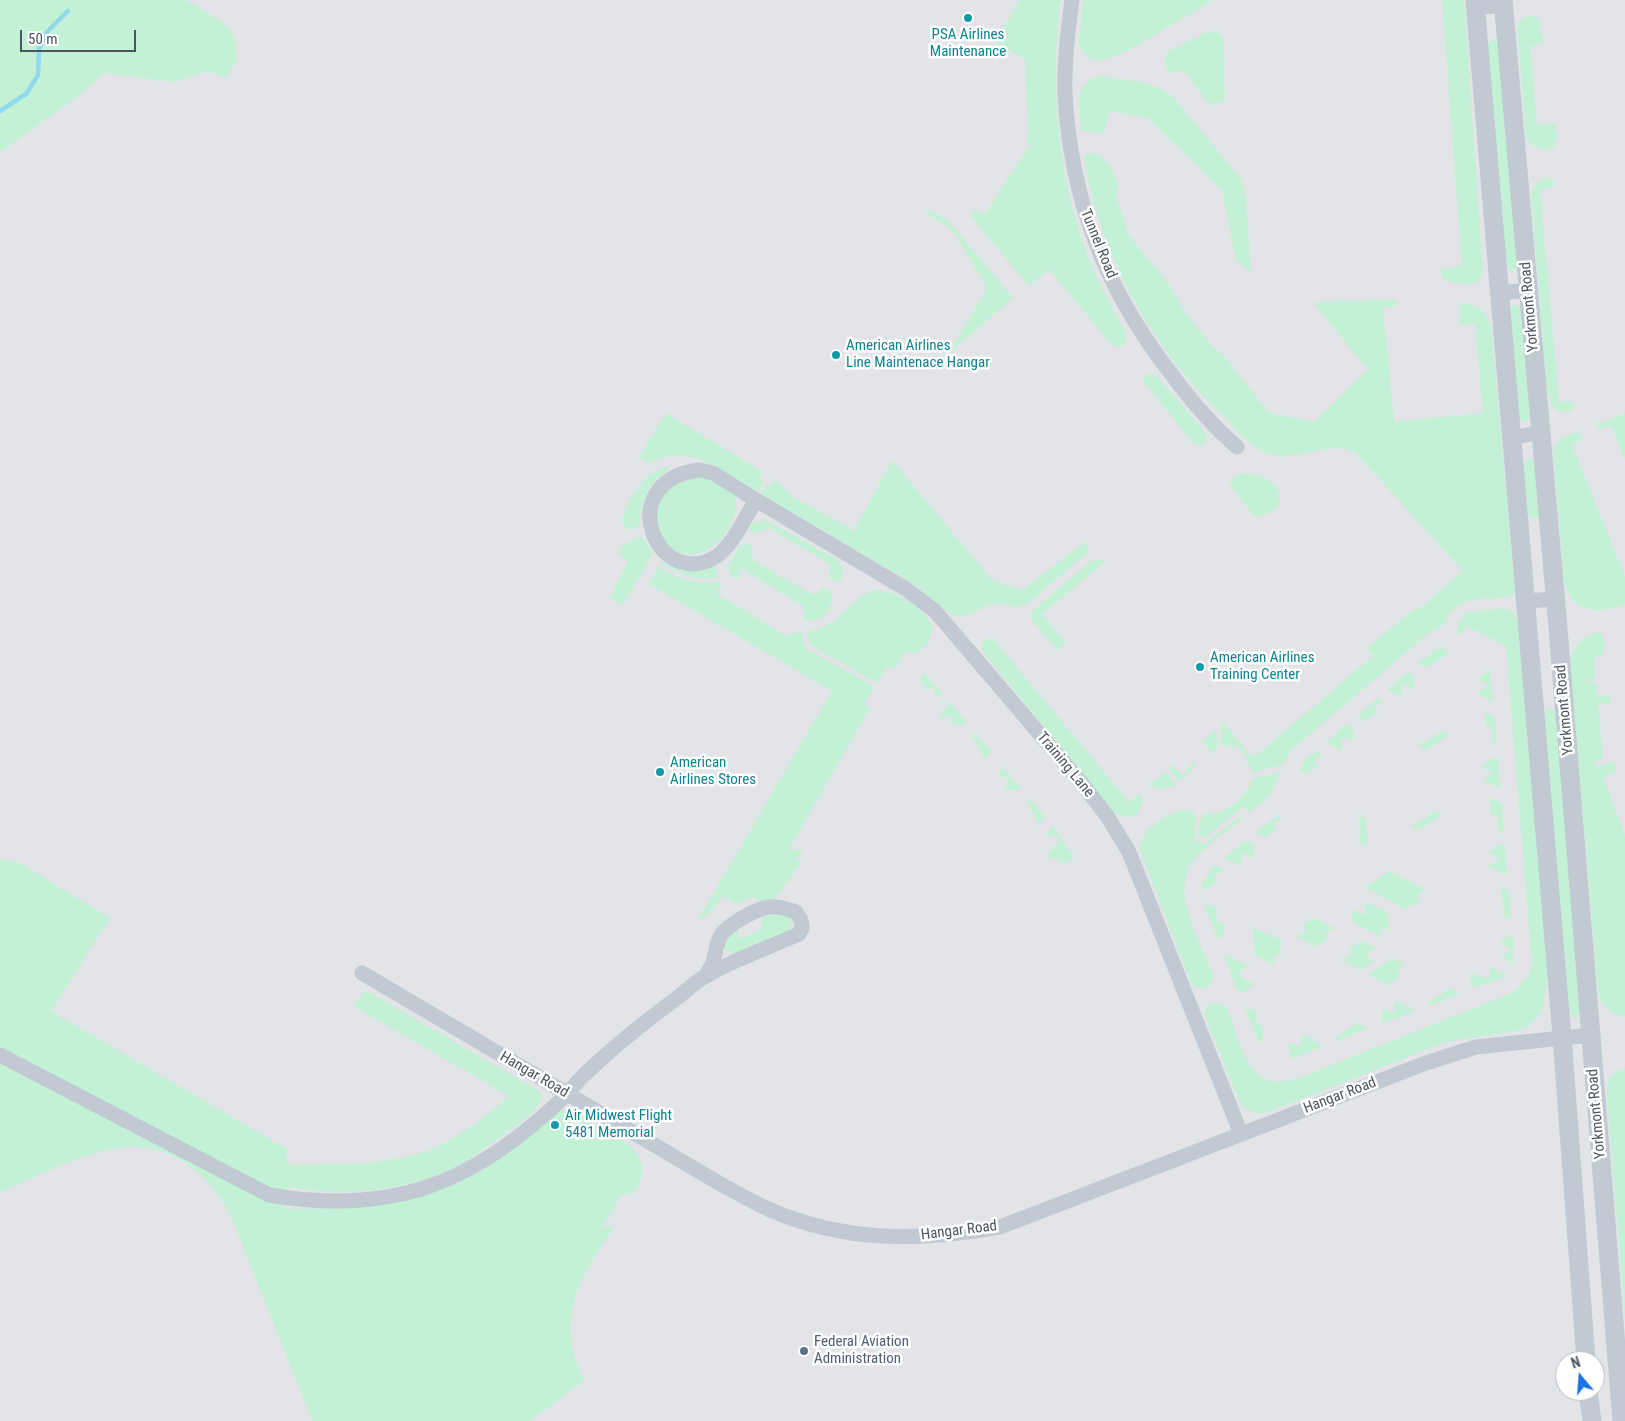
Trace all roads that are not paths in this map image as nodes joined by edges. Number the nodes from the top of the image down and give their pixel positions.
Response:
1 (1072, 0) edge
2 (1504, 3) edge
3 (1475, 4) edge
4 (1528, 290) junction
5 (1500, 293) junction
6 (1542, 432) junction
7 (1512, 438) junction
8 (1237, 447) dead end
9 (756, 500) junction
10 (1555, 599) junction
11 (1526, 601) junction
12 (362, 973) dead end
13 (705, 976) junction
14 (1591, 1035) junction
15 (1562, 1036) junction
16 (0, 1055) edge
17 (567, 1094) junction
18 (1242, 1134) junction
19 (1585, 1351) edge
20 (1589, 1401) edge
21 (1592, 1421) edge
22 (1622, 1421) edge

1 - 8 street, Tunnel Road
2 - 3 street
2 - 4 street, Yorkmont Road
3 - 5 street, Yorkmont Road
4 - 5 street
4 - 6 street, Yorkmont Road
5 - 7 street, Yorkmont Road
6 - 7 street
6 - 10 street, Yorkmont Road
7 - 11 street, Yorkmont Road
9 - 9 street, Training Lane
9 - 18 street, Training Lane
10 - 11 street
10 - 14 street, Yorkmont Road
11 - 15 street, Yorkmont Road
12 - 17 street, Hangar Road
13 - 13 street
13 - 17 street
14 - 15 street, Hangar Road
14 - 22 street, Yorkmont Road
15 - 18 street, Hangar Road
15 - 19 street, Yorkmont Road
16 - 17 street
17 - 18 street, Hangar Road
20 - 21 street

